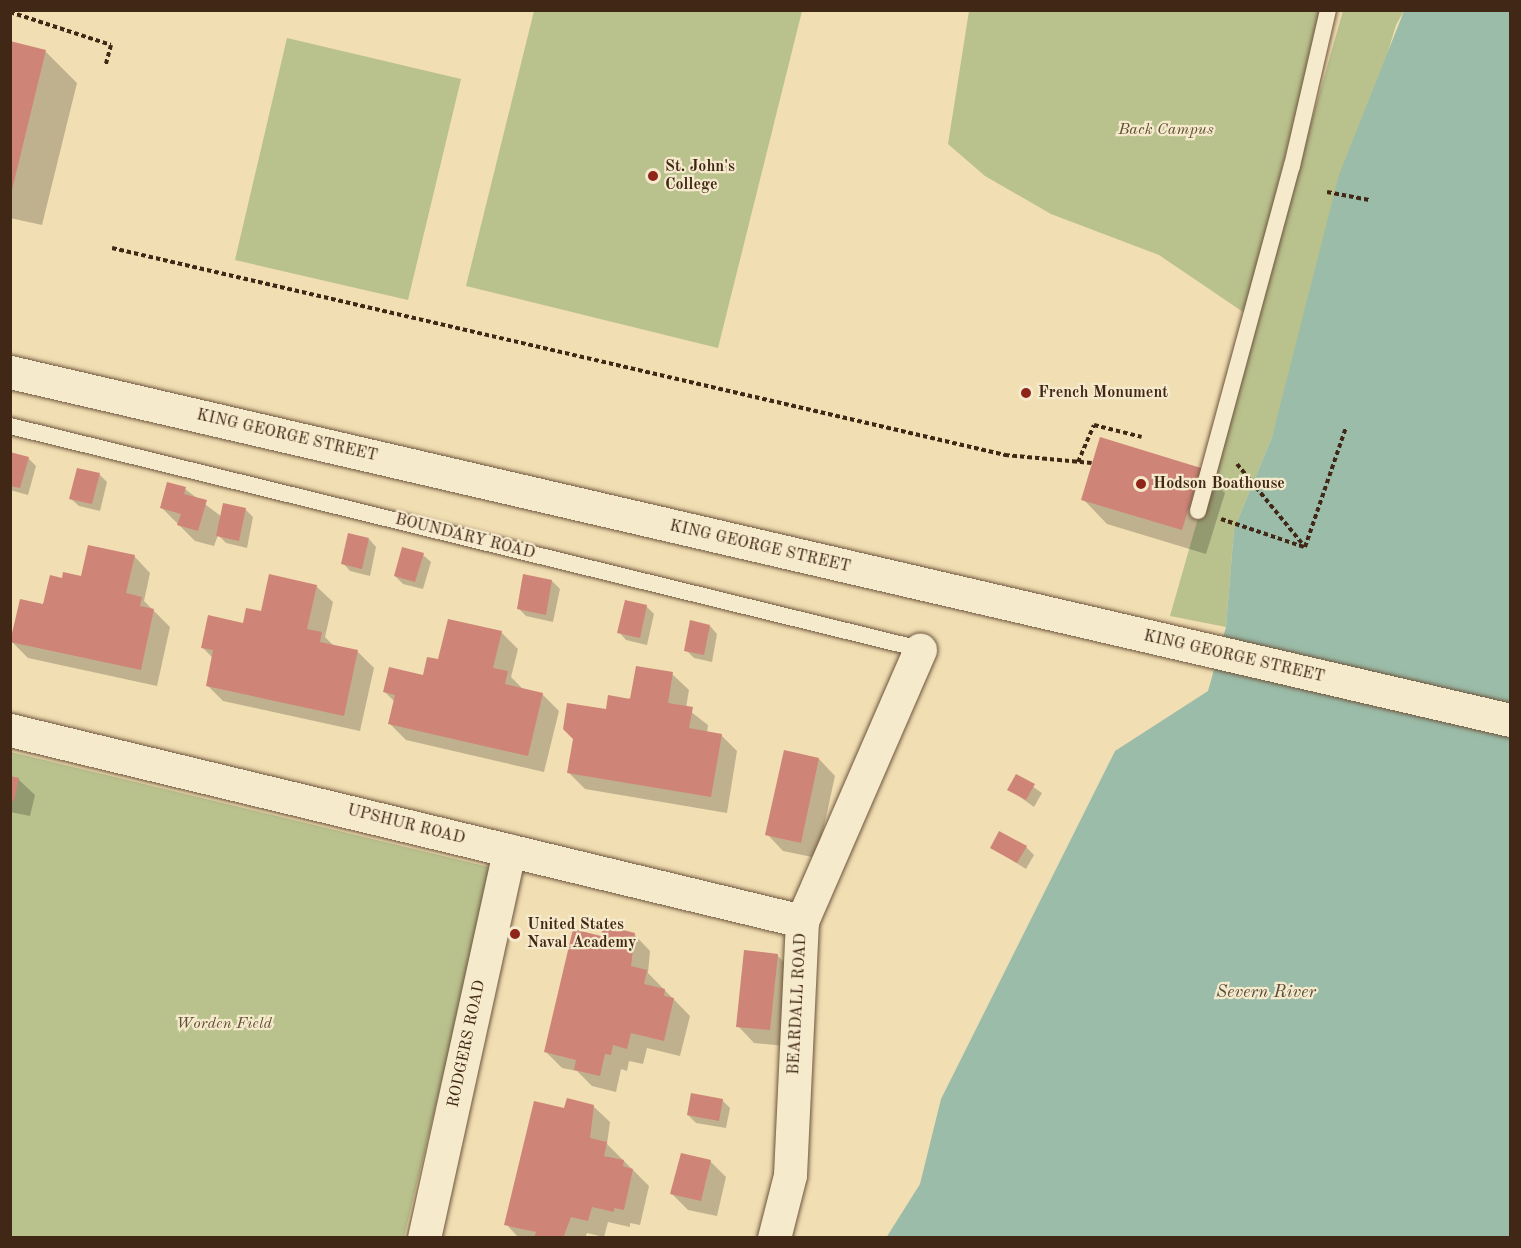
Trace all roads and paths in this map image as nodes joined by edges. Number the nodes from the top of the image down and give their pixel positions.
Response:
1 (1328, 10) edge
2 (10, 12) edge
3 (106, 64) dead end
4 (1327, 192) dead end
5 (1369, 200) dead end
6 (112, 248) dead end
7 (10, 372) edge
8 (10, 426) edge
9 (1346, 427) dead end
10 (1142, 437) dead end
11 (1218, 440) junction
12 (1078, 462) junction
13 (1092, 463) dead end
14 (1198, 511) joint
15 (1305, 547) junction
16 (920, 649) joint
17 (1510, 720) edge
18 (10, 730) edge
19 (509, 850) junction
20 (802, 921) junction
21 (424, 1238) edge
22 (774, 1238) edge

1 - 11 lane
2 - 3 path
4 - 5 path
6 - 12 path
7 - 17 street, KING GEORGE STREET
8 - 16 lane, BOUNDARY ROAD
9 - 15 path
10 - 12 path
11 - 14 lane
11 - 15 path
12 - 13 path
14 - 15 path
16 - 20 street, BEARDALL ROAD
18 - 19 street, UPSHUR ROAD
19 - 20 street, UPSHUR ROAD
19 - 21 street, RODGERS ROAD
20 - 22 street, BEARDALL ROAD

